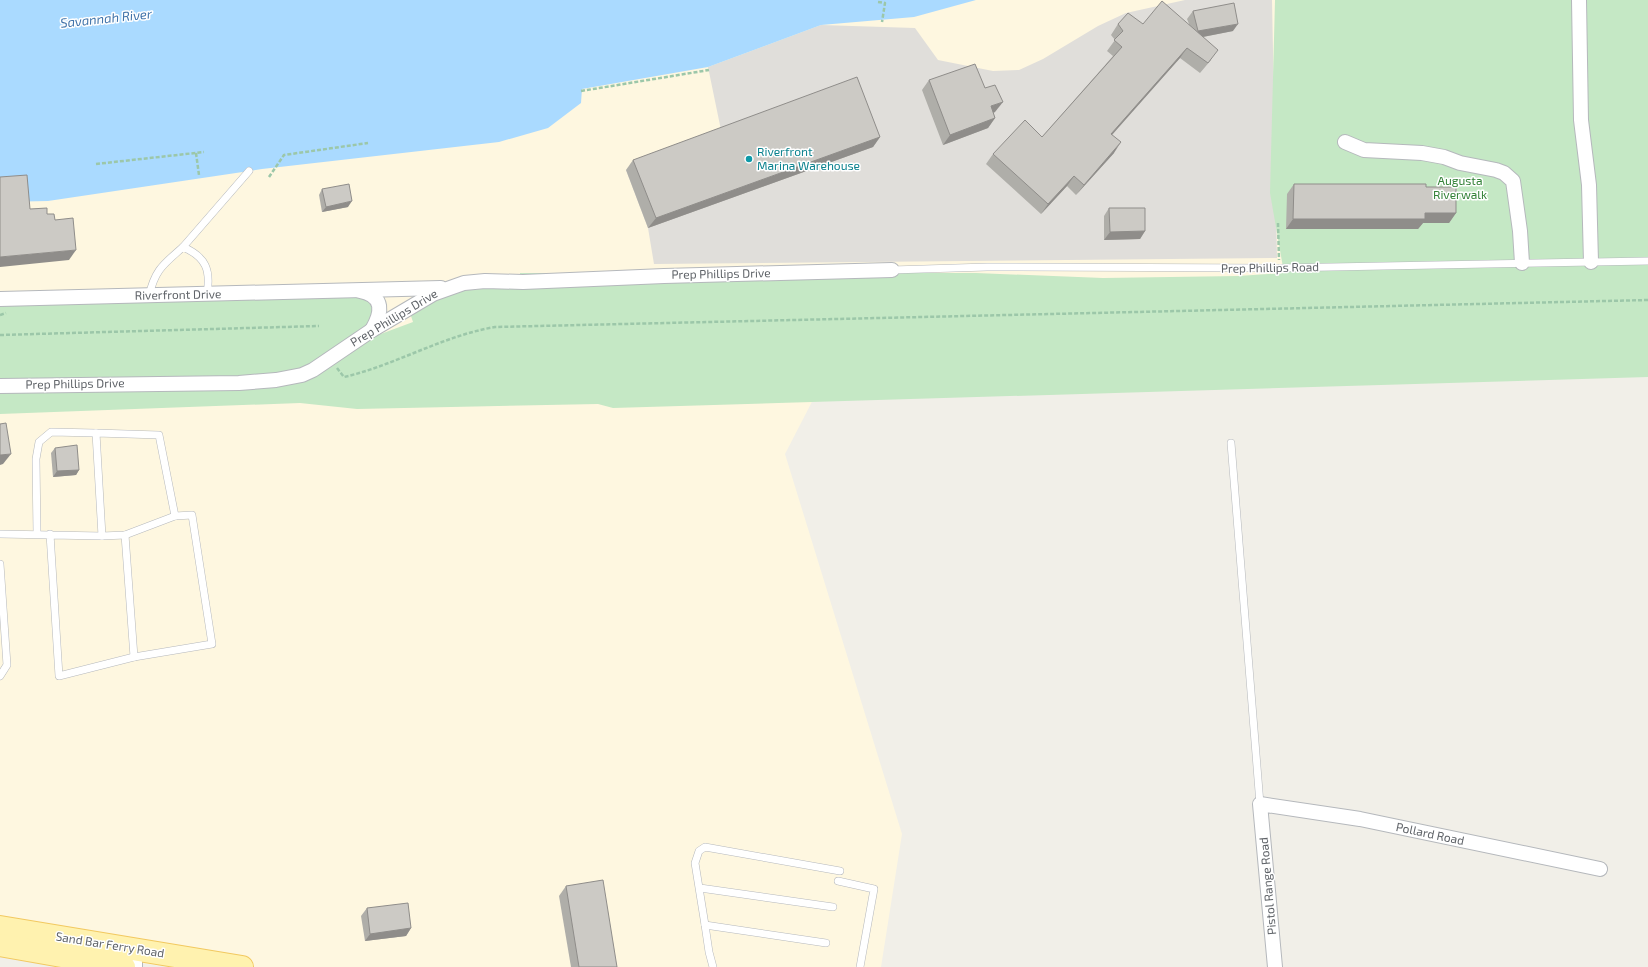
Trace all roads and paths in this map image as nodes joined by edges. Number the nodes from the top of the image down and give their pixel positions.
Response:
1 (1579, 0) edge
2 (878, 2) dead end
3 (882, 22) dead end
4 (709, 70) dead end
5 (580, 91) dead end
6 (1345, 142) dead end
7 (368, 143) dead end
8 (204, 152) dead end
9 (196, 153) junction
10 (96, 164) dead end
11 (250, 171) dead end
12 (199, 174) dead end
13 (269, 177) dead end
14 (1278, 223) dead end
15 (184, 247) junction
16 (1648, 261) edge
17 (1591, 262) junction
18 (1522, 263) junction
19 (1280, 268) junction
20 (892, 270) joint
21 (446, 288) junction
22 (355, 290) junction
23 (206, 294) junction
24 (149, 296) junction
25 (0, 299) edge
26 (1648, 300) edge
27 (319, 326) dead end
28 (372, 330) junction
29 (0, 335) edge
30 (329, 359) junction
31 (0, 386) edge
32 (96, 433) junction
33 (1231, 443) dead end
34 (175, 516) junction
35 (0, 534) edge
36 (37, 534) junction
37 (50, 534) junction
38 (125, 535) junction
39 (102, 536) junction
40 (0, 564) edge
41 (134, 657) junction
42 (0, 676) edge
43 (1260, 804) junction
44 (1600, 869) dead end
45 (840, 871) dead end
46 (838, 881) dead end
47 (700, 888) junction
48 (833, 907) dead end
49 (705, 926) junction
50 (0, 933) edge
51 (826, 943) dead end
52 (131, 961) edge
53 (242, 967) edge
54 (713, 967) edge
55 (860, 967) edge
56 (1275, 967) edge

1 - 17 street
2 - 3 path
4 - 5 path
6 - 18 street
7 - 13 path
8 - 9 path
9 - 10 path
9 - 12 path
11 - 15 lane
14 - 19 path
15 - 23 lane
15 - 24 lane
16 - 17 lane, Prep Phillips Road
17 - 18 lane, Prep Phillips Road
18 - 19 lane, Prep Phillips Road
19 - 20 lane, Prep Phillips Road
20 - 21 street, Prep Phillips Drive
21 - 22 street, Riverfront Drive
21 - 28 street, Prep Phillips Drive
22 - 23 street, Riverfront Drive
22 - 28 street, Riverfront Drive
23 - 24 street, Riverfront Drive
24 - 25 street, Riverfront Drive
26 - 30 path
27 - 29 path
28 - 30 street, Prep Phillips Drive
30 - 31 street, Prep Phillips Drive
32 - 34 lane
32 - 36 lane
32 - 39 lane
33 - 43 lane
34 - 38 lane
34 - 41 lane
35 - 36 lane
36 - 37 lane
37 - 39 lane
37 - 41 lane
38 - 39 lane
38 - 41 lane
40 - 42 lane
43 - 44 street, Pollard Road
43 - 56 street, Pistol Range Road
45 - 47 lane
46 - 55 lane
47 - 48 lane
47 - 49 lane
49 - 51 lane
49 - 54 lane
50 - 52 main road, Sand Bar Ferry Road
52 - 53 main road, Sand Bar Ferry Road

